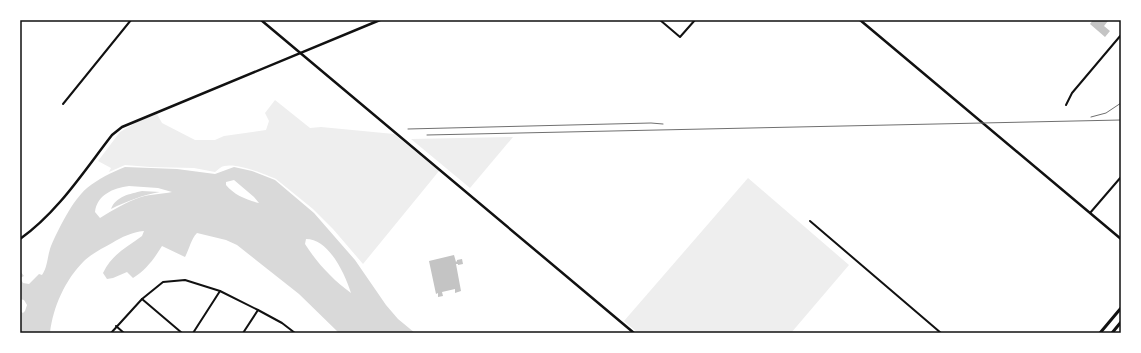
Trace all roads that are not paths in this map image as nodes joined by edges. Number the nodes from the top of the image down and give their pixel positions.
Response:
1 (131, 20) edge
2 (261, 20) edge
3 (380, 20) edge
4 (660, 20) edge
5 (695, 20) edge
6 (860, 20) edge
7 (1121, 35) edge
8 (300, 53) junction
9 (63, 104) dead end
10 (1066, 104) dead end
11 (1121, 177) edge
12 (1090, 214) junction
13 (810, 220) dead end
14 (20, 239) edge
15 (1121, 239) edge
16 (220, 292) junction
17 (142, 299) junction
18 (1121, 308) edge
19 (258, 310) junction
20 (1121, 322) edge
21 (1109, 323) junction
22 (116, 326) junction
23 (1116, 329) junction
24 (110, 333) edge
25 (124, 333) edge
26 (182, 333) edge
27 (193, 333) edge
28 (243, 333) edge
29 (295, 333) edge
30 (634, 333) edge
31 (941, 333) edge
32 (1100, 333) edge
33 (1112, 333) edge

1 - 9 street
2 - 8 street
3 - 8 street
4 - 5 street
6 - 12 street
7 - 10 street
8 - 14 street
8 - 30 street
11 - 12 street
12 - 15 street
13 - 31 street
16 - 17 street
16 - 19 street
16 - 27 street
17 - 22 street
17 - 26 street
18 - 21 main road
19 - 28 street
19 - 29 street
20 - 23 main road
21 - 23 main road
21 - 32 main road
22 - 24 street
22 - 25 street
23 - 33 main road

